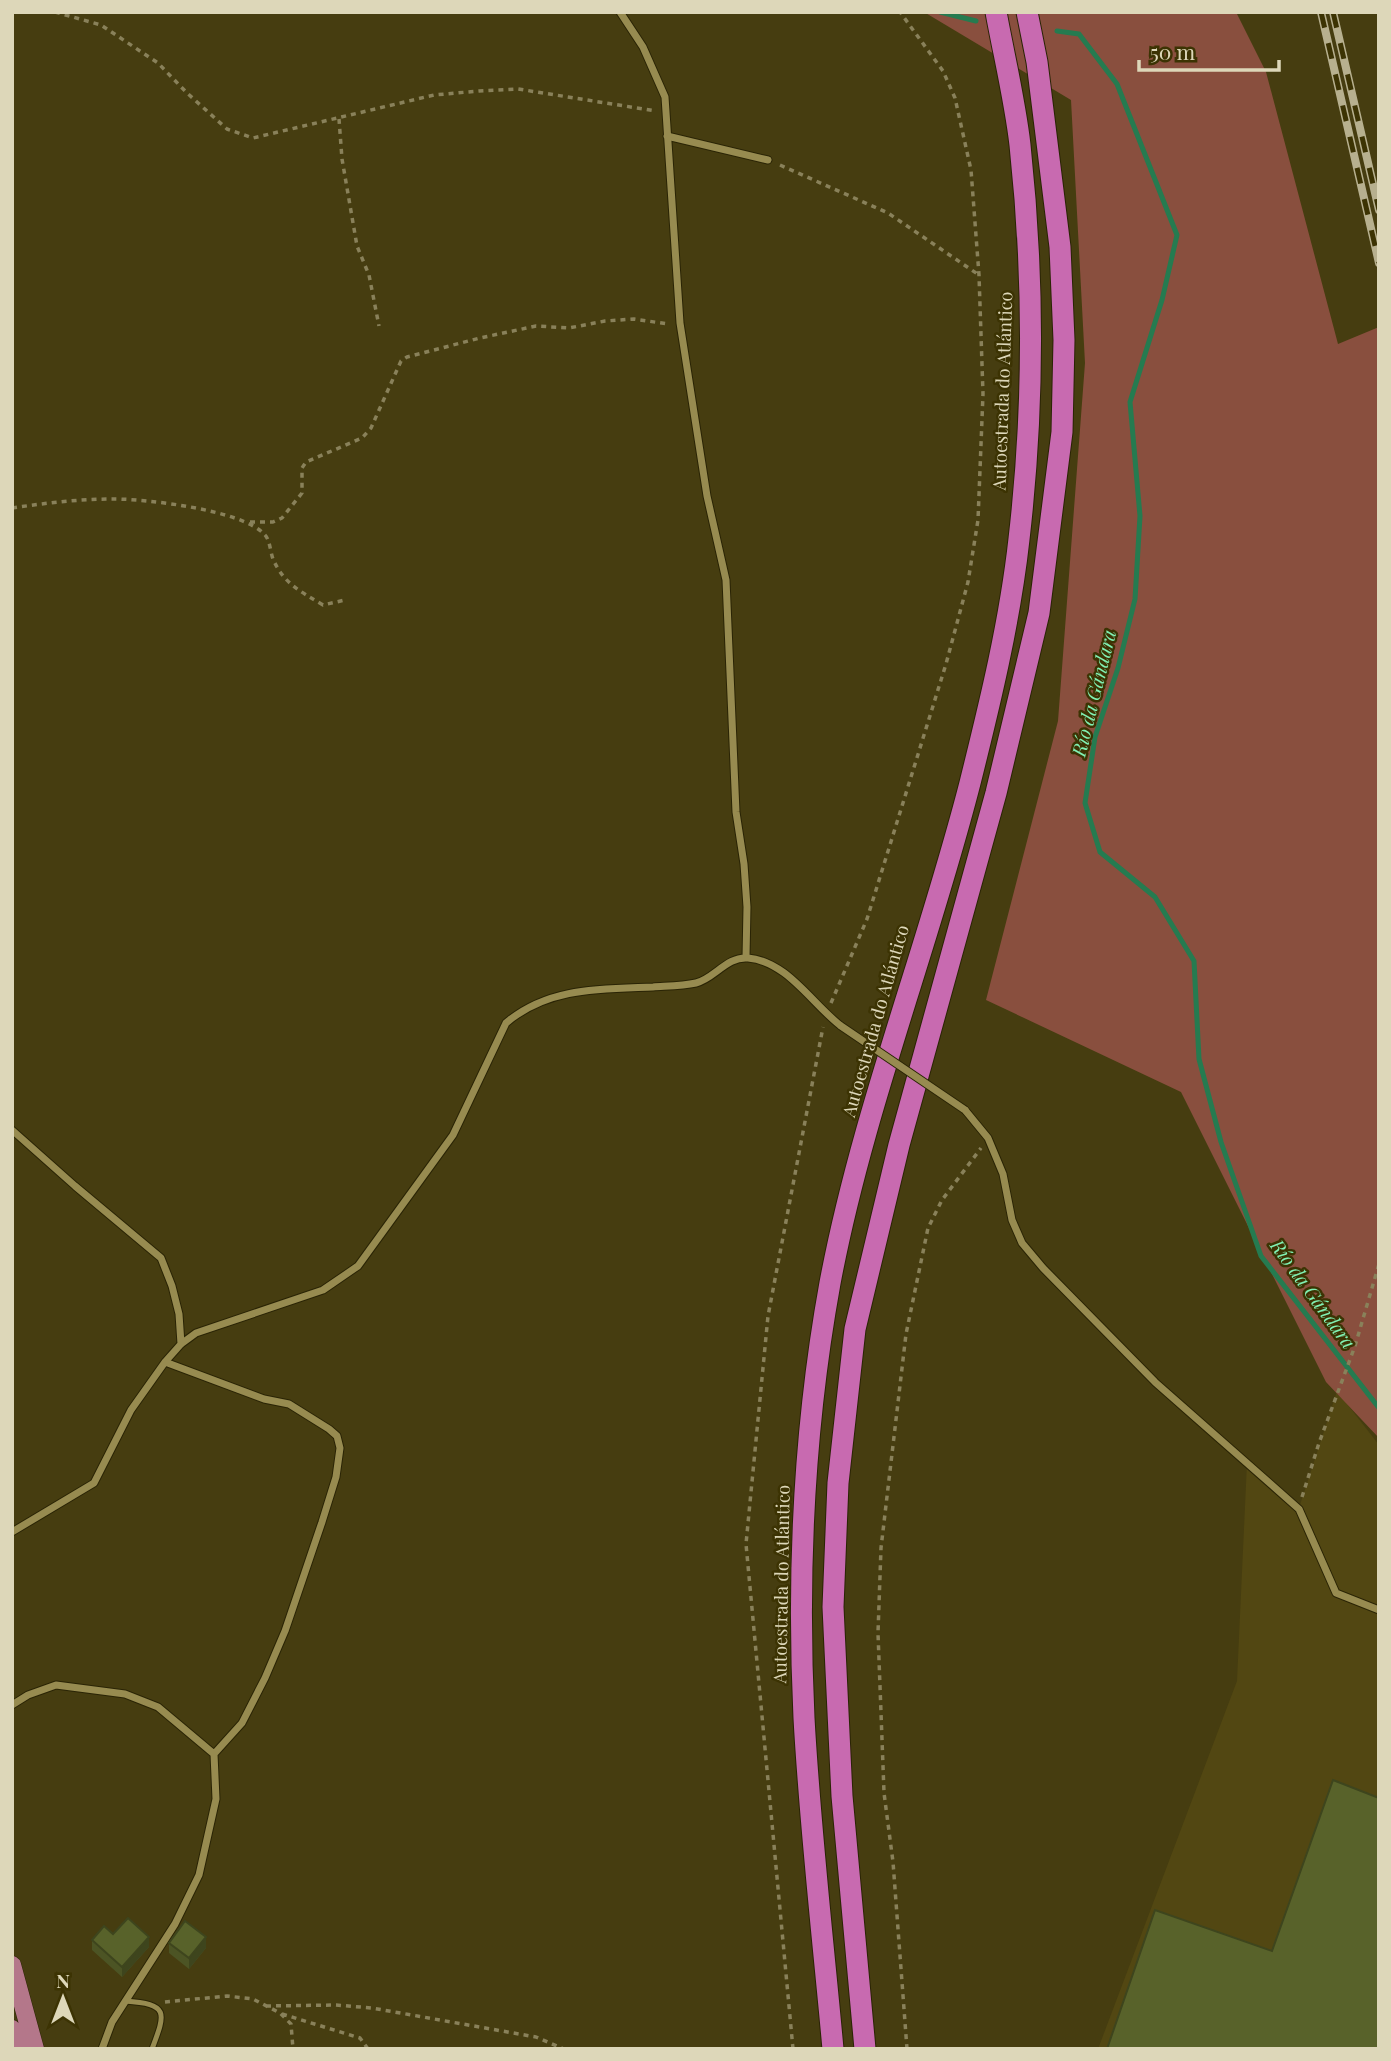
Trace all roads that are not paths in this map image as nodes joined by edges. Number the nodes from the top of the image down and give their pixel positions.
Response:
1 (620, 12) edge
2 (996, 12) edge
3 (1027, 12) edge
4 (667, 136) junction
5 (768, 160) road end
6 (746, 957) junction
7 (12, 1130) edge
8 (181, 1344) junction
9 (165, 1362) junction
10 (12, 1532) edge
11 (1379, 1610) edge
12 (12, 1705) edge
13 (214, 1754) junction
14 (12, 1965) edge
15 (125, 2001) junction
16 (12, 2029) edge
17 (17, 2049) edge
18 (35, 2049) edge
19 (102, 2049) edge
20 (152, 2049) edge
21 (833, 2049) edge
22 (865, 2049) edge

1 - 4 street
2 - 21 highway, Autoestrada do Atlántico
3 - 22 highway
4 - 5 street
4 - 6 street
6 - 8 street
6 - 11 street, bridge
7 - 8 street
8 - 9 street
9 - 10 street
9 - 13 street
12 - 13 street
13 - 15 street
14 - 18 main road
15 - 19 street
15 - 20 lane
16 - 17 main road

